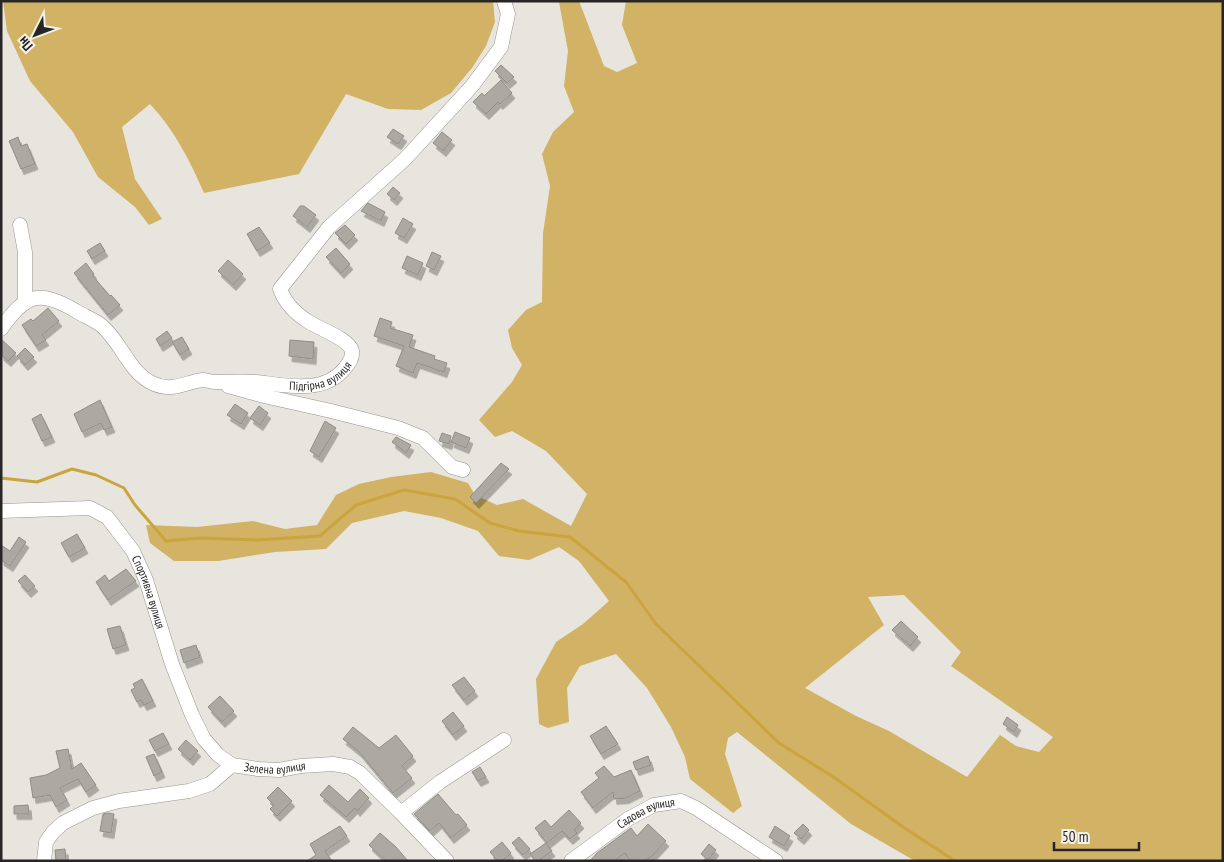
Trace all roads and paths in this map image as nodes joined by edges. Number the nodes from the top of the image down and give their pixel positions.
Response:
1 (504, 1) edge
2 (20, 225) dead end
3 (25, 303) junction
4 (1, 329) edge
5 (213, 382) junction
6 (463, 470) dead end
7 (1, 511) edge
8 (504, 740) dead end
9 (232, 764) junction
10 (401, 813) junction
11 (44, 861) edge
12 (447, 861) edge
13 (571, 861) edge
14 (776, 861) edge

1 - 5 street, Підгірна вулиця
2 - 3 street
3 - 4 street
3 - 5 street, Підгірна вулиця
5 - 6 street
7 - 9 street, Спортивна вулиця
8 - 10 street
9 - 10 street, Зелена вулиця
9 - 11 street, Зелена вулиця
10 - 12 street, Зелена вулиця
13 - 14 street, Садова вулиця

